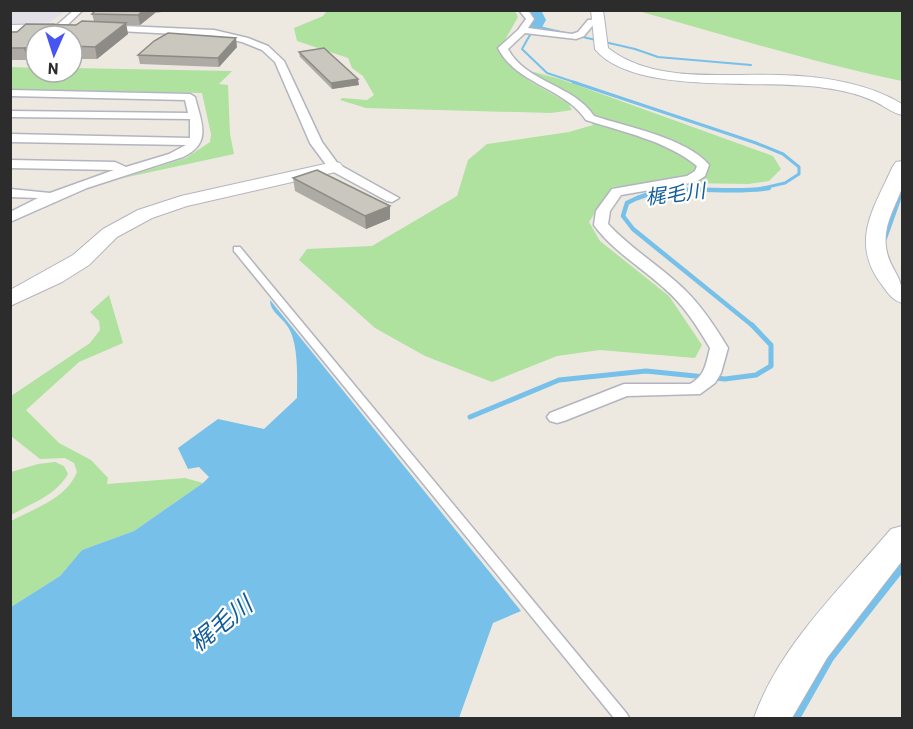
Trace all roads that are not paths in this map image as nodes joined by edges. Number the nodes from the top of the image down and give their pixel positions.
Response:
1 (79, 10) edge
2 (524, 10) edge
3 (598, 16) edge
4 (63, 24) edge
5 (84, 28) edge
6 (529, 30) junction
7 (10, 93) edge
8 (903, 110) edge
9 (10, 114) edge
10 (194, 117) junction
11 (10, 138) edge
12 (195, 142) junction
13 (10, 164) edge
14 (903, 165) edge
15 (334, 167) junction
16 (126, 170) junction
17 (10, 193) edge
18 (50, 197) junction
19 (392, 198) dead end
20 (10, 218) edge
21 (237, 249) dead end
22 (903, 296) edge
23 (10, 299) edge
24 (557, 417) dead end
25 (903, 538) edge
26 (622, 718) edge
27 (773, 718) edge

1 - 4 street
2 - 6 street
3 - 6 street
3 - 8 street
5 - 15 street
6 - 24 street
7 - 10 street
9 - 10 street
10 - 12 street
11 - 12 street
12 - 16 street
13 - 16 street
14 - 22 street
15 - 19 street
15 - 23 street
16 - 18 street
17 - 18 street
18 - 20 street
21 - 26 lane
25 - 27 street

